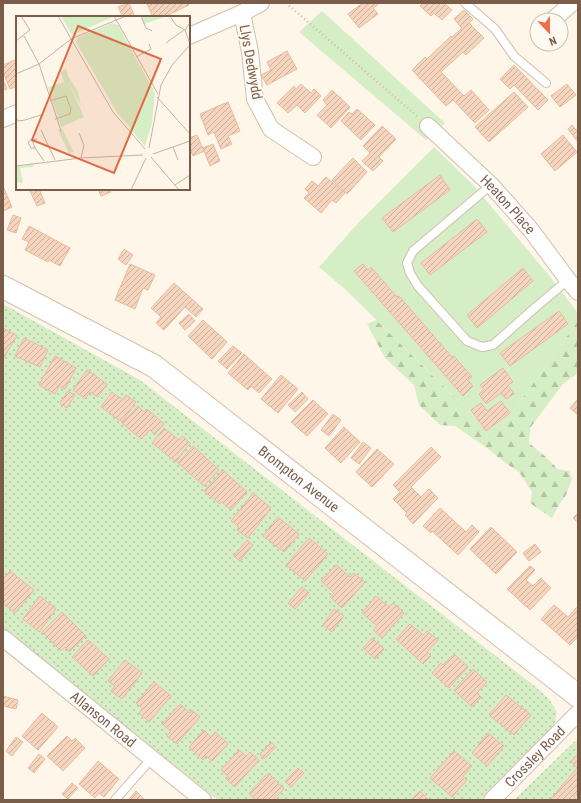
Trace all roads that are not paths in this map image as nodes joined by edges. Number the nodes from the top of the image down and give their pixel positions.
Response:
1 (261, 3) edge
2 (465, 3) edge
3 (572, 3) edge
4 (562, 12) edge
5 (242, 13) junction
6 (190, 36) edge
7 (546, 83) dead end
8 (16, 112) edge
9 (3, 119) edge
10 (428, 126) road end
11 (313, 157) dead end
12 (491, 185) junction
13 (573, 286) edge
14 (3, 287) edge
15 (3, 638) edge
16 (578, 696) edge
17 (578, 713) edge
18 (152, 758) junction
19 (115, 800) edge
20 (203, 800) edge
21 (492, 800) edge

1 - 5 street
2 - 7 lane
3 - 4 street
5 - 6 street
5 - 11 street, Llys Dedwydd
8 - 9 street
10 - 12 street, Heaton Place
12 - 13 street, Heaton Place
12 - 13 lane
14 - 16 main road, Brompton Avenue
15 - 18 street, Allanson Road
17 - 21 street, Crossley Road
18 - 19 lane
18 - 20 street, Allanson Road

